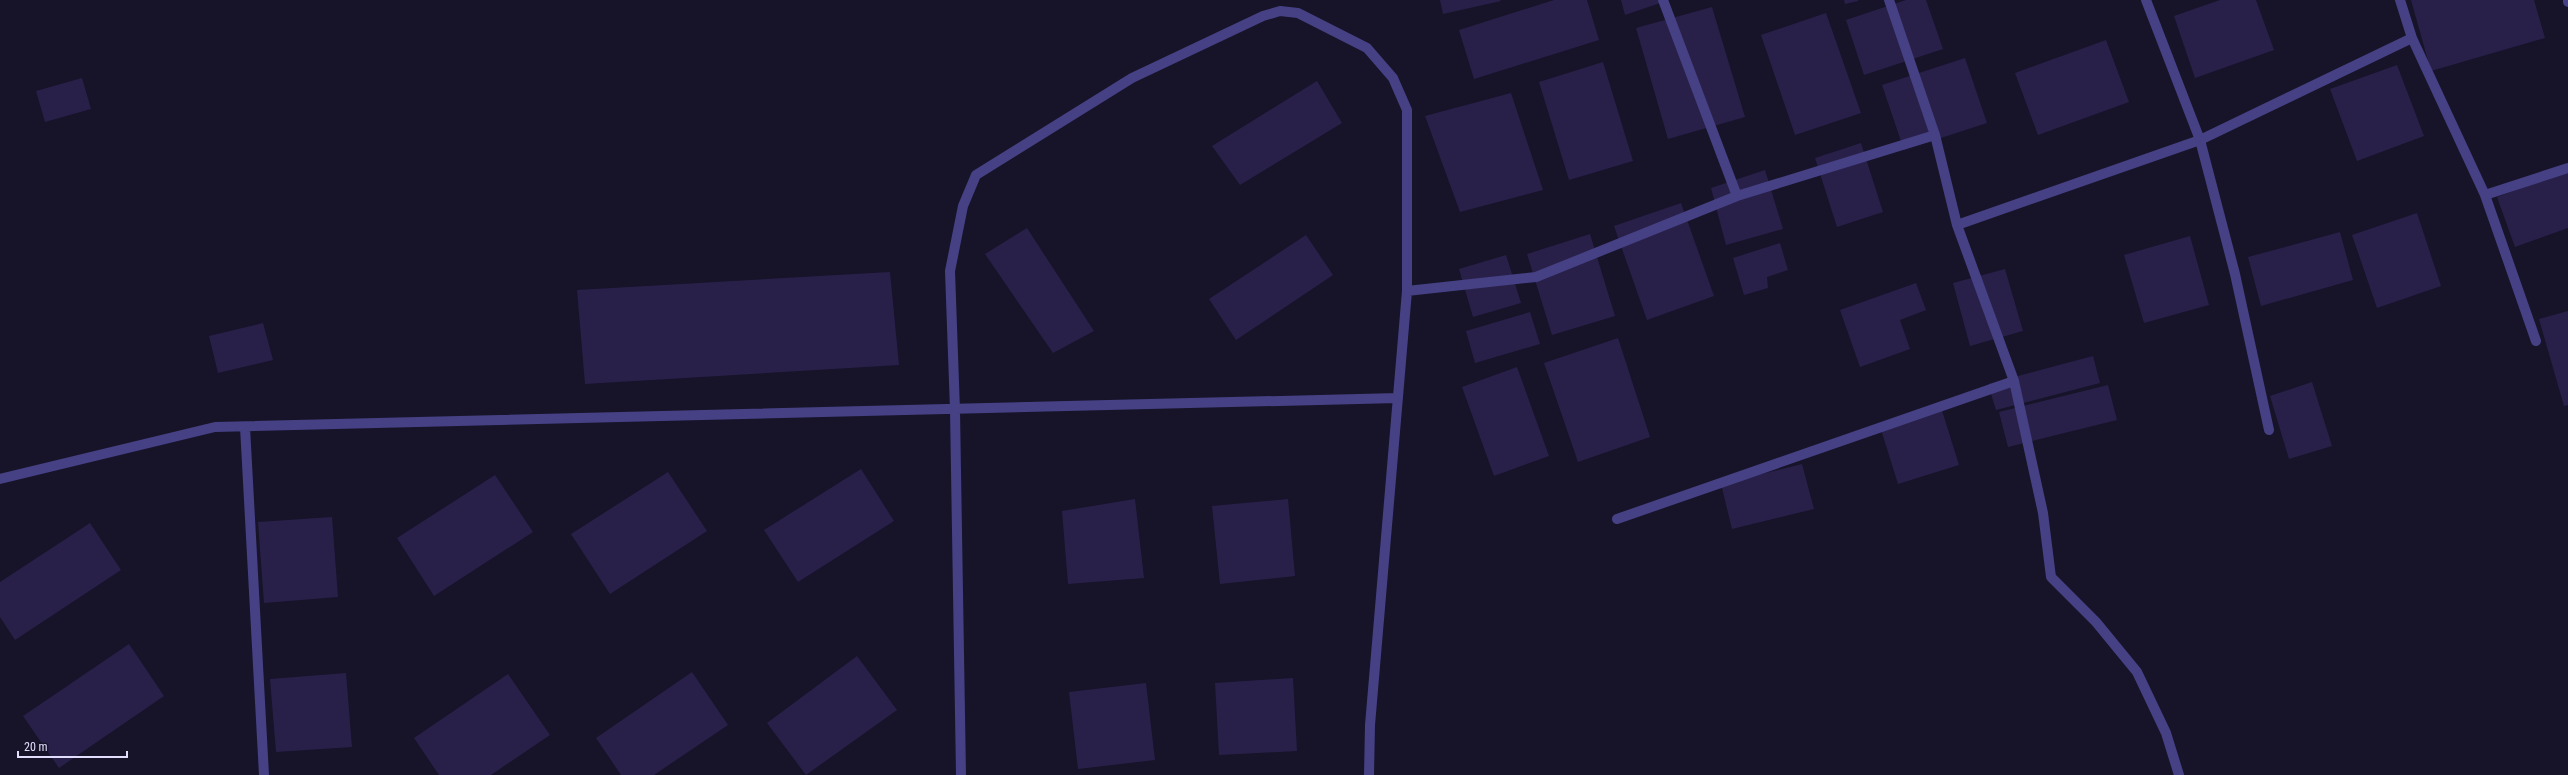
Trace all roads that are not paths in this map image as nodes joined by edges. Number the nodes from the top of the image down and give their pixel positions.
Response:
1 (1663, 0) edge
2 (1889, 0) edge
3 (2146, 0) edge
4 (2400, 0) edge
5 (2412, 38) junction
6 (1935, 135) junction
7 (2200, 140) junction
8 (2568, 168) edge
9 (2485, 194) junction
10 (1737, 196) junction
11 (1957, 225) junction
12 (1407, 291) junction
13 (2536, 341) dead end
14 (2014, 381) junction
15 (1398, 398) junction
16 (955, 410) junction
17 (245, 427) junction
18 (2269, 430) dead end
19 (0, 479) edge
20 (1617, 519) dead end
21 (264, 775) edge
22 (961, 775) edge
23 (1369, 775) edge
24 (2179, 775) edge

1 - 10 street
2 - 6 street
3 - 7 street
4 - 5 street
5 - 7 street
5 - 9 street
6 - 10 street
6 - 11 street
7 - 11 street
7 - 18 street
8 - 9 street
9 - 13 street
10 - 12 street
11 - 14 street
12 - 15 street
12 - 16 street
14 - 20 street
14 - 24 street
15 - 16 street
15 - 23 street
16 - 17 street
16 - 22 street
17 - 19 street
17 - 21 street

